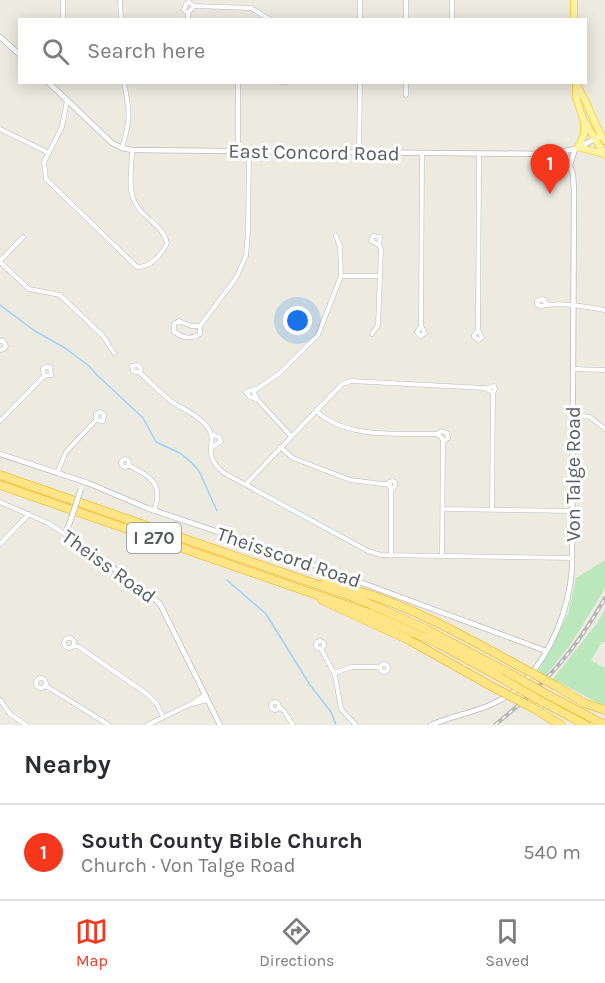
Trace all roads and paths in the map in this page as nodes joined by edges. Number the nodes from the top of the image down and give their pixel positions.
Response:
1 (63, 0) edge
2 (120, 0) edge
3 (360, 0) edge
4 (406, 0) edge
5 (452, 0) edge
6 (574, 0) edge
7 (63, 18) edge
8 (121, 18) edge
9 (188, 18) edge
10 (268, 18) edge
11 (360, 18) edge
12 (406, 18) edge
13 (452, 18) edge
14 (574, 18) edge
15 (0, 37) edge
16 (18, 53) edge
17 (50, 84) edge
18 (124, 84) edge
19 (238, 84) edge
20 (360, 84) edge
21 (406, 84) edge
22 (576, 84) edge
23 (406, 95) dead end
24 (67, 100) junction
25 (584, 119) junction
26 (595, 124) junction
27 (0, 129) edge
28 (605, 129) edge
29 (603, 139) edge
30 (594, 140) junction
31 (122, 148) junction
32 (577, 148) junction
33 (132, 150) junction
34 (238, 152) junction
35 (249, 152) junction
36 (565, 152) junction
37 (49, 153) junction
38 (359, 153) junction
39 (422, 153) junction
40 (479, 154) junction
41 (605, 154) edge
42 (570, 165) junction
43 (336, 236) dead end
44 (23, 237) dead end
45 (379, 245) dead end
46 (0, 262) edge
47 (341, 276) junction
48 (380, 276) junction
49 (547, 304) dead end
50 (572, 305) junction
51 (605, 310) edge
52 (200, 326) junction
53 (421, 326) dead end
54 (478, 330) dead end
55 (372, 334) dead end
56 (0, 341) edge
57 (0, 350) edge
58 (114, 353) dead end
59 (573, 369) junction
60 (605, 370) edge
61 (140, 373) dead end
62 (44, 375) dead end
63 (256, 389) junction
64 (256, 399) junction
65 (316, 411) junction
66 (573, 415) junction
67 (96, 420) dead end
68 (0, 421) edge
69 (605, 429) edge
70 (211, 434) junction
71 (291, 436) junction
72 (280, 447) junction
73 (211, 448) junction
74 (0, 454) edge
75 (128, 465) dead end
76 (57, 473) junction
77 (0, 475) edge
78 (83, 482) junction
79 (246, 483) junction
80 (0, 485) edge
81 (0, 502) edge
82 (443, 509) junction
83 (492, 510) junction
84 (154, 511) junction
85 (572, 511) junction
86 (29, 514) junction
87 (65, 534) junction
88 (0, 544) edge
89 (391, 556) junction
90 (442, 556) junction
91 (572, 558) junction
92 (302, 579) junction
93 (308, 591) junction
94 (74, 645) dead end
95 (321, 649) dead end
96 (546, 651) junction
97 (380, 667) dead end
98 (334, 673) junction
99 (46, 686) dead end
100 (206, 697) junction
101 (0, 700) edge
102 (279, 707) dead end
103 (605, 709) edge
104 (163, 717) junction
105 (26, 725) edge
106 (109, 725) edge
107 (147, 725) edge
108 (220, 725) edge
109 (293, 725) edge
110 (356, 725) edge
111 (431, 725) edge
112 (561, 725) edge
113 (586, 725) edge
114 (605, 725) edge

1 - 7 street
2 - 8 street
3 - 11 street
4 - 12 street
5 - 13 street
6 - 14 main road
9 - 10 street
15 - 16 street
17 - 24 street, East Concord Road
18 - 31 street
19 - 34 street
20 - 38 street
21 - 23 street
22 - 25 main road
22 - 26 main road
24 - 31 street, East Concord Road
24 - 37 street
25 - 30 main road
25 - 32 main road
26 - 28 main road
26 - 29 main road
27 - 37 street
29 - 30 street, East Concord Road
30 - 32 street, East Concord Road
30 - 41 main road
31 - 33 street, East Concord Road
32 - 36 street, East Concord Road
32 - 41 main road
32 - 42 street
33 - 34 street, East Concord Road
33 - 37 street
34 - 35 street, East Concord Road
35 - 38 street, East Concord Road
35 - 52 street
36 - 40 street, East Concord Road
36 - 42 street, Von Talge Road
38 - 39 street, East Concord Road
39 - 40 street, East Concord Road
39 - 53 street
40 - 54 street
42 - 50 street, Von Talge Road
43 - 47 street
44 - 46 street
45 - 48 street
46 - 58 street
47 - 48 street
47 - 63 street
48 - 55 street
49 - 50 street
50 - 51 street
50 - 59 street, Von Talge Road
52 - 52 street
56 - 57 street
59 - 60 street
59 - 66 street, Von Talge Road
61 - 70 street
62 - 68 street
63 - 64 street
63 - 64 street
64 - 71 street
65 - 71 street
65 - 82 street
65 - 83 street
66 - 69 street
66 - 85 street, Von Talge Road
67 - 76 street
70 - 73 street
70 - 73 street
71 - 72 street
72 - 79 street
72 - 89 street
73 - 79 street
74 - 76 street
75 - 84 street
76 - 78 street
77 - 92 highway, I 270
78 - 84 street, Theisscord Road
78 - 87 street, bridge
79 - 89 street
80 - 93 highway, I 270
81 - 86 street, Theiss Road
82 - 83 street
82 - 90 street
83 - 85 street
84 - 96 street, Theisscord Road
85 - 91 street, Von Talge Road
86 - 87 street, Theiss Road
86 - 88 street
87 - 100 street, Theiss Road
89 - 90 street
90 - 91 street
91 - 96 street, Von Talge Road
92 - 103 highway, bridge
92 - 114 highway, I 270, bridge
93 - 112 highway, bridge
93 - 113 highway, I 270, bridge
94 - 104 street
95 - 98 street
96 - 111 street, Von Talge Road
97 - 98 street
98 - 110 street
99 - 106 street
100 - 104 street
100 - 108 street, Theiss Road
101 - 105 street
102 - 109 street
104 - 107 street

